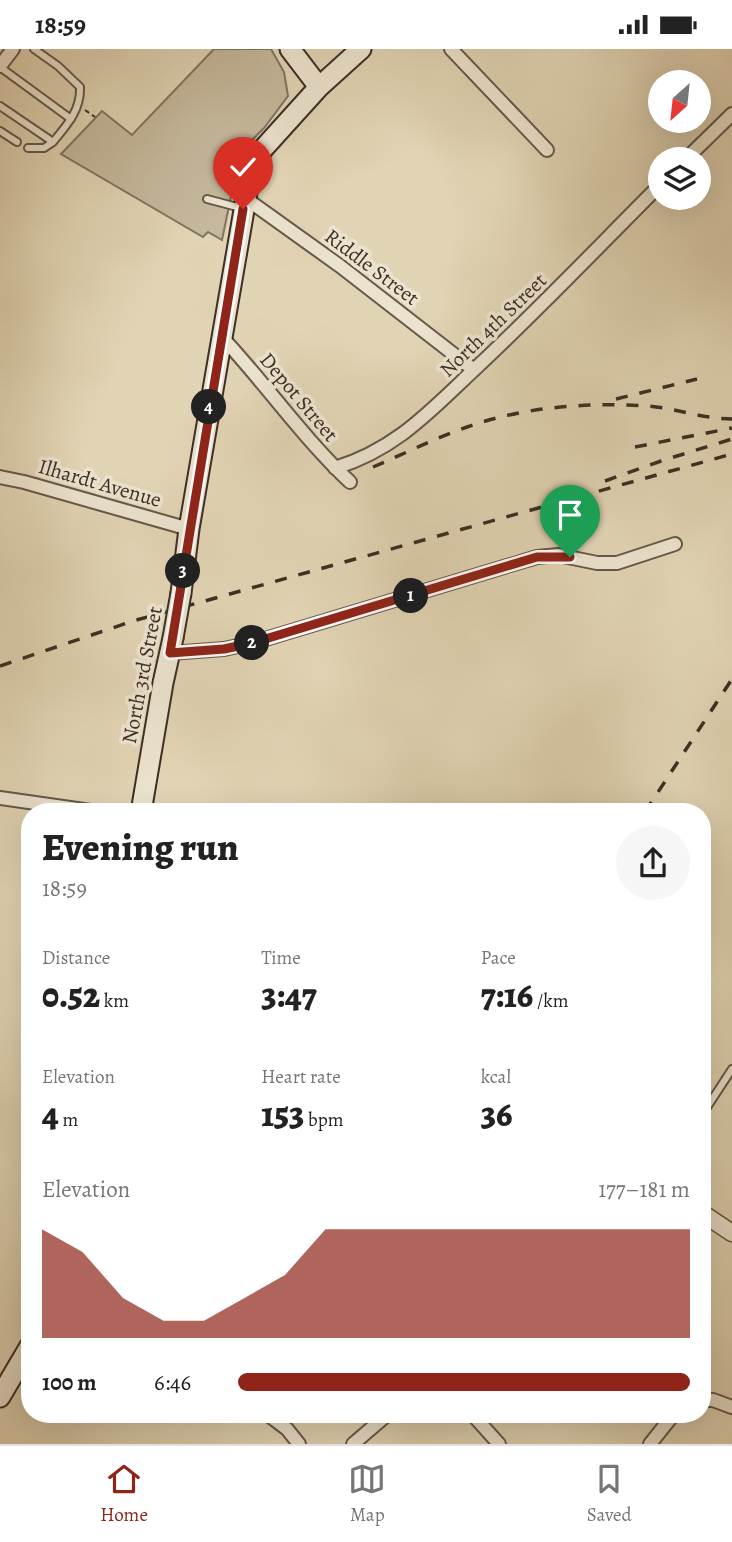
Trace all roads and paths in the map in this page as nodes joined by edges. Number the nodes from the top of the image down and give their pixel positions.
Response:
1 (13, 49) edge
2 (34, 49) edge
3 (290, 49) edge
4 (361, 49) edge
5 (451, 49) edge
6 (0, 67) edge
7 (320, 87) junction
8 (0, 106) edge
9 (78, 106) junction
10 (732, 114) edge
11 (95, 117) dead end
12 (71, 119) junction
13 (0, 131) edge
14 (18, 142) dead end
15 (53, 142) junction
16 (698, 147) edge
17 (28, 148) dead end
18 (547, 151) dead end
19 (648, 197) edge
20 (207, 199) dead end
21 (244, 203) junction
22 (221, 335) junction
23 (474, 370) junction
24 (335, 468) junction
25 (0, 477) edge
26 (350, 482) dead end
27 (189, 529) junction
28 (675, 544) dead end
29 (171, 645) junction
30 (0, 798) edge
31 (35, 803) edge
32 (143, 803) edge
33 (732, 1069) edge
34 (711, 1101) edge
35 (711, 1219) edge
36 (732, 1233) edge
37 (21, 1361) edge
38 (0, 1397) edge
39 (711, 1400) edge
40 (732, 1407) edge
41 (279, 1423) edge
42 (378, 1423) edge
43 (480, 1423) edge
44 (667, 1423) edge
45 (299, 1444) edge
46 (353, 1444) edge
47 (499, 1444) edge
48 (650, 1444) edge

1 - 6 street
2 - 9 lane
3 - 7 main road
4 - 7 main road, North 3rd Street
5 - 18 street
6 - 12 lane
7 - 21 main road, North 3rd Street
8 - 15 lane
9 - 11 path
9 - 12 lane
10 - 16 street
12 - 15 lane
13 - 14 lane
15 - 17 lane
19 - 23 street, North 4th Street
20 - 21 lane
21 - 22 main road, North 3rd Street
21 - 23 street, Riddle Street
22 - 24 street, Depot Street
22 - 27 main road, North 3rd Street
23 - 24 street, North 4th Street
24 - 26 street, Depot Street
25 - 27 street, Ilhardt Avenue
27 - 29 main road, North 3rd Street, bridge
28 - 29 street
29 - 32 main road, North 3rd Street
30 - 31 street
33 - 34 lane
35 - 36 street
37 - 38 main road
39 - 40 street
41 - 45 street
42 - 46 street
43 - 47 street
44 - 48 street

